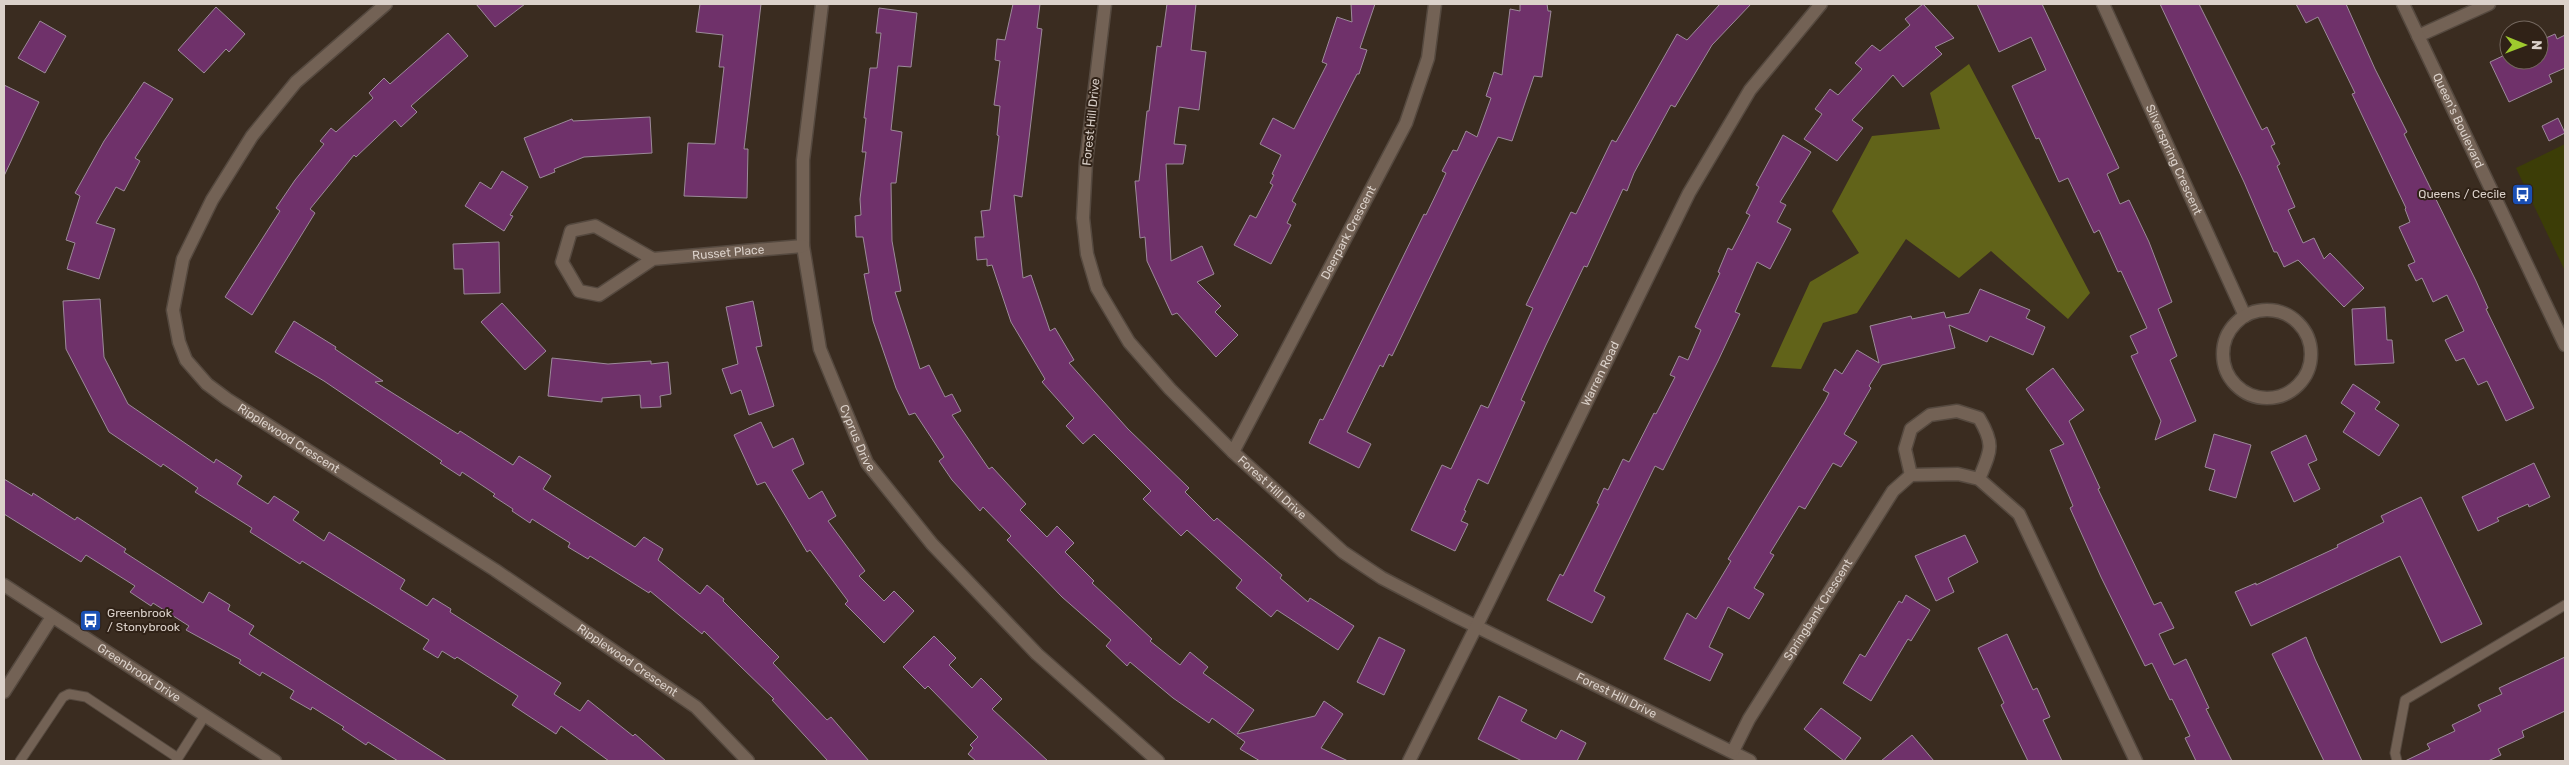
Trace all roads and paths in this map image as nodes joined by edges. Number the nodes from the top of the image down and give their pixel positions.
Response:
1 (386, 4) edge
2 (822, 4) edge
3 (1105, 4) edge
4 (1435, 4) edge
5 (1822, 4) edge
6 (2103, 4) edge
7 (2403, 4) edge
8 (2489, 4) edge
9 (2418, 36) junction
10 (803, 246) junction
11 (653, 258) junction
12 (2245, 316) junction
13 (2565, 345) edge
14 (1233, 452) junction
15 (1911, 475) junction
16 (1979, 479) junction
17 (4, 585) edge
18 (2565, 605) edge
19 (52, 617) junction
20 (1476, 626) junction
21 (4, 692) edge
22 (204, 717) junction
23 (1733, 751) junction
24 (177, 760) edge
25 (20, 761) edge
26 (274, 761) edge
27 (748, 761) edge
28 (1158, 761) edge
29 (1408, 761) edge
30 (1750, 761) edge
31 (2136, 761) edge
32 (2397, 761) edge

1 - 27 street, Ripplewood Crescent
2 - 10 street, Cyprus Drive
3 - 14 street, Forest Hill Drive
4 - 14 street, Deerpark Crescent
5 - 20 street, Warren Road
6 - 12 street, Silverspring Crescent
7 - 9 street, Queen's Boulevard
8 - 9 street
9 - 13 street, Queen's Boulevard
10 - 11 street, Russet Place
10 - 28 street, Cyprus Drive
11 - 11 street, Russet Place
12 - 12 street
14 - 20 street, Forest Hill Drive
15 - 16 street
15 - 16 street
15 - 23 street, Springbank Crescent
16 - 31 street
17 - 19 street, Greenbrook Drive
18 - 32 lane
19 - 21 street
19 - 22 street, Greenbrook Drive
20 - 23 street, Forest Hill Drive
20 - 29 street, Warren Road
22 - 24 lane
22 - 26 street, Greenbrook Drive
23 - 30 street, Forest Hill Drive
24 - 25 lane

